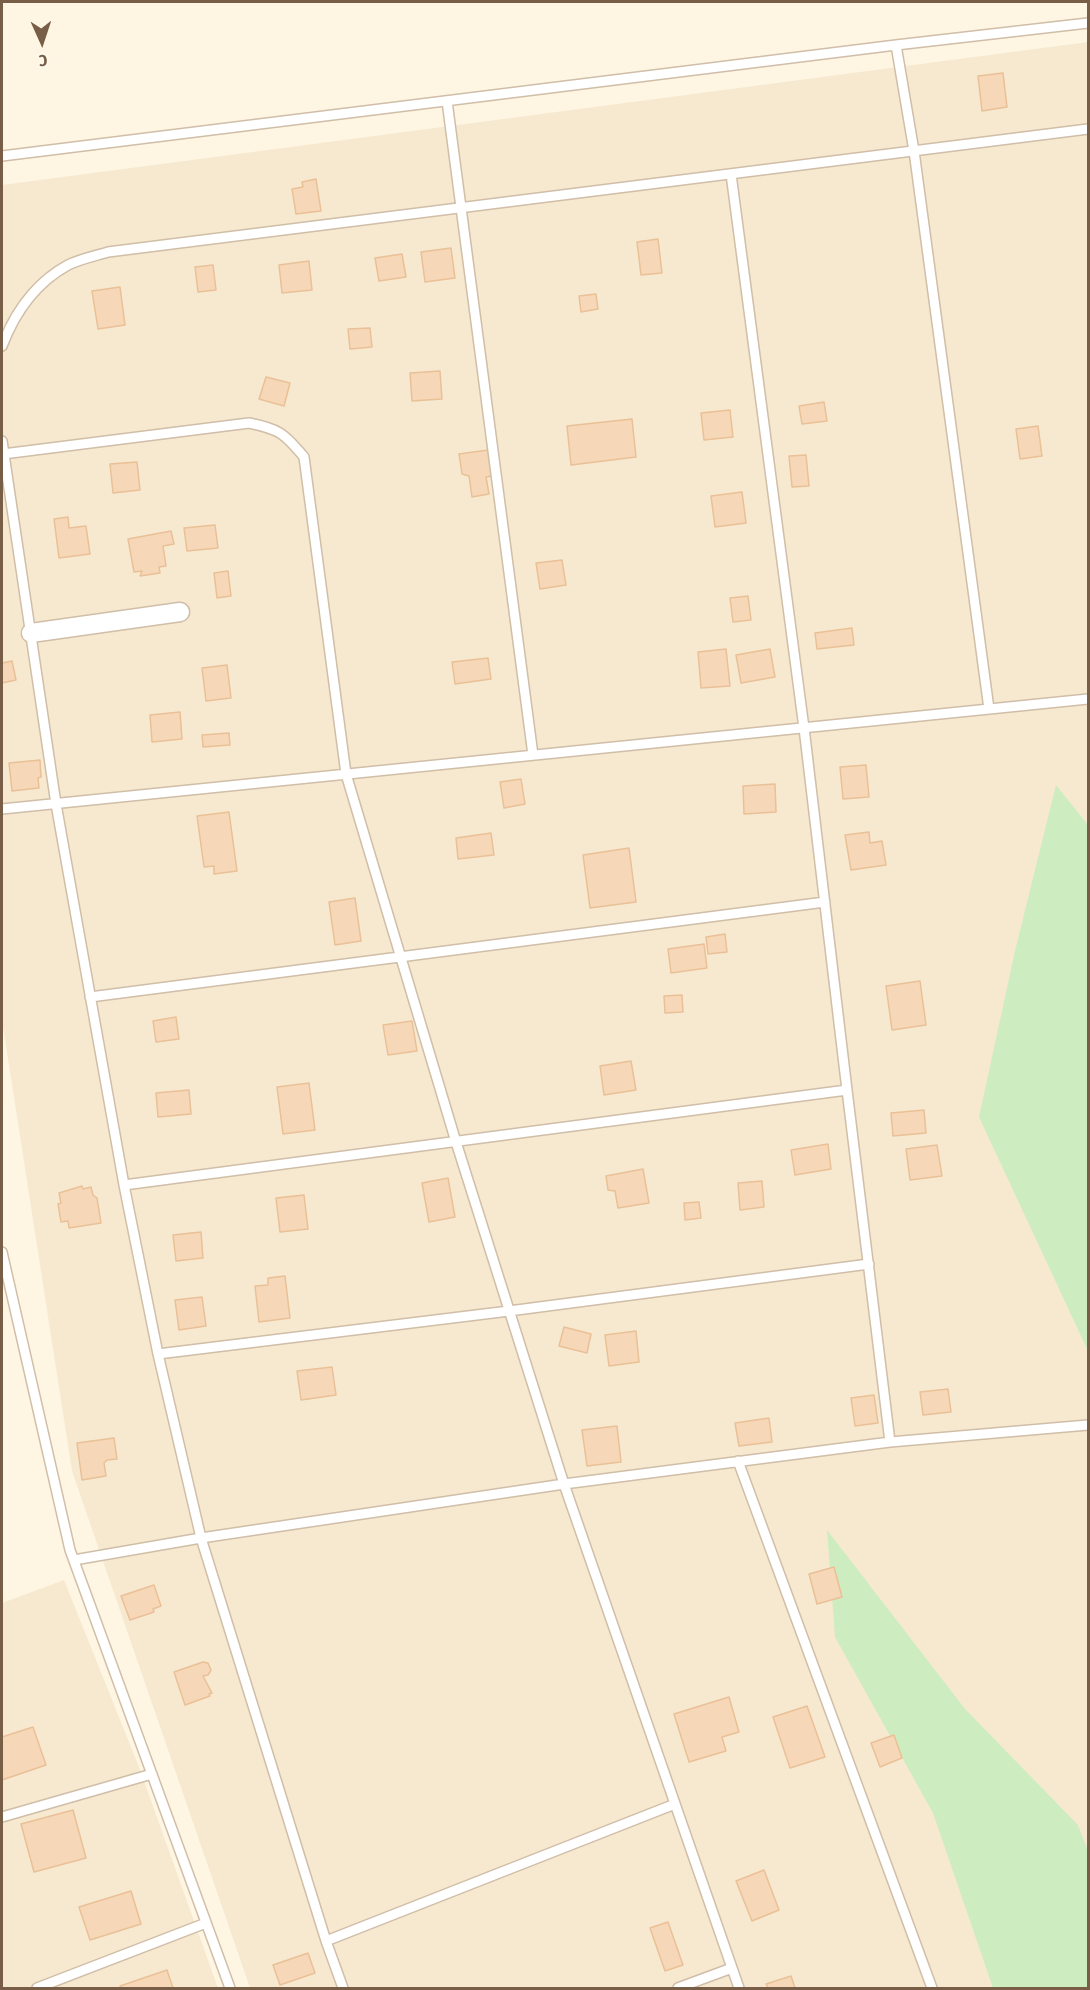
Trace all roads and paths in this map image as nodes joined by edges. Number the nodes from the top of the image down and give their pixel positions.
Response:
1 (1089, 23) edge
2 (896, 45) junction
3 (447, 101) junction
4 (1089, 129) edge
5 (914, 151) junction
6 (2, 156) edge
7 (731, 174) junction
8 (462, 208) junction
9 (2, 346) edge
10 (2, 441) edge
11 (3, 454) junction
12 (180, 612) dead end
13 (31, 633) junction
14 (1089, 699) edge
15 (989, 709) junction
16 (804, 728) junction
17 (533, 755) junction
18 (346, 774) junction
19 (56, 804) junction
20 (2, 809) edge
21 (825, 902) junction
22 (400, 956) junction
23 (90, 998) junction
24 (847, 1090) junction
25 (456, 1142) junction
26 (124, 1185) junction
27 (2, 1252) edge
28 (869, 1264) junction
29 (509, 1311) junction
30 (159, 1354) junction
31 (1089, 1425) edge
32 (890, 1442) junction
33 (738, 1461) junction
34 (564, 1484) junction
35 (201, 1538) junction
36 (74, 1560) junction
37 (152, 1774) junction
38 (675, 1804) junction
39 (2, 1817) edge
40 (206, 1923) junction
41 (326, 1941) junction
42 (732, 1968) junction
43 (37, 1989) edge
44 (230, 1989) edge
45 (343, 1989) edge
46 (678, 1989) edge
47 (739, 1989) edge
48 (932, 1989) edge

1 - 2 lane
2 - 3 lane
2 - 5 lane
3 - 6 lane
3 - 8 lane
4 - 5 lane
5 - 7 lane
5 - 15 lane
7 - 8 lane
7 - 16 lane
8 - 9 lane
8 - 17 lane
10 - 11 lane
11 - 13 lane
11 - 18 lane
12 - 13 street
13 - 19 lane
14 - 15 lane
15 - 16 lane
16 - 17 lane
16 - 21 lane
17 - 18 lane
18 - 19 lane
18 - 22 lane
19 - 20 lane
19 - 23 lane
21 - 22 lane
21 - 24 lane
22 - 23 lane
22 - 25 lane
23 - 26 lane
24 - 25 lane
24 - 28 lane
25 - 26 lane
25 - 29 lane
26 - 30 lane
27 - 36 lane
28 - 29 lane
28 - 32 lane
29 - 30 lane
29 - 34 lane
30 - 35 lane
31 - 32 lane
32 - 33 lane
33 - 34 lane
33 - 48 lane
34 - 35 lane
34 - 38 lane
35 - 36 lane
35 - 41 lane
36 - 37 lane
37 - 39 lane
37 - 40 lane
38 - 41 lane
38 - 42 lane
40 - 43 lane
40 - 44 lane
41 - 45 lane
42 - 46 lane
42 - 47 lane

